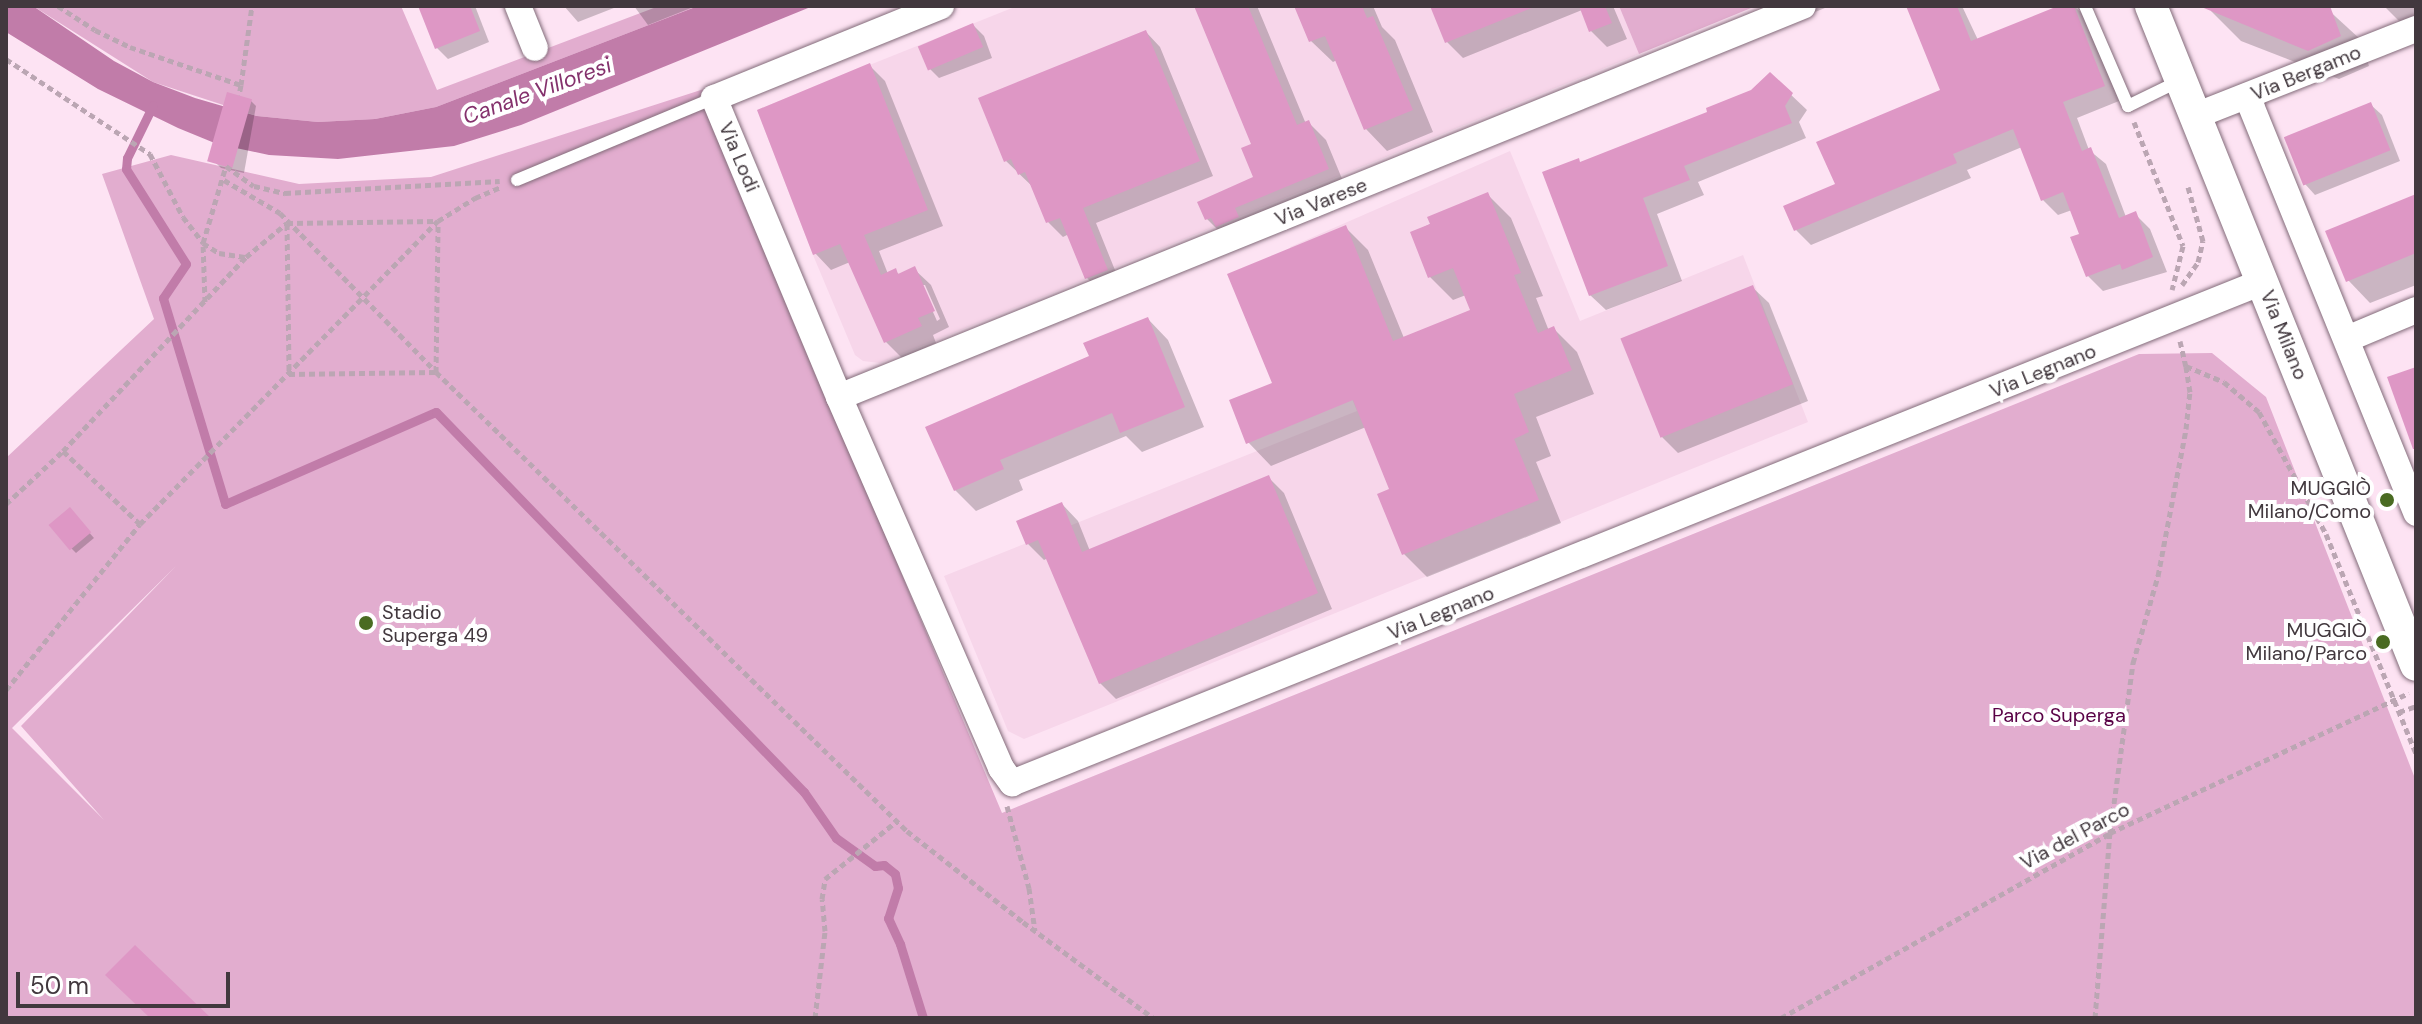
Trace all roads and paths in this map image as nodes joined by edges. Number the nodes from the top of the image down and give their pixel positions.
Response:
1 (58, 6) edge
2 (252, 6) edge
3 (518, 6) edge
4 (941, 6) edge
5 (1803, 6) edge
6 (2085, 6) edge
7 (2151, 6) edge
8 (2416, 29) edge
9 (535, 48) dead end
10 (6, 59) edge
11 (2181, 80) junction
12 (241, 85) junction
13 (239, 95) dead end
14 (2247, 96) junction
15 (714, 98) junction
16 (2128, 106) junction
17 (2195, 116) junction
18 (224, 180) junction
19 (517, 180) junction
20 (2186, 181) dead end
21 (438, 221) junction
22 (287, 223) junction
23 (203, 243) junction
24 (246, 257) junction
25 (2262, 282) junction
26 (365, 298) junction
27 (205, 302) junction
28 (2172, 310) junction
29 (2416, 310) edge
30 (2347, 339) junction
31 (2186, 366) junction
32 (436, 372) junction
33 (289, 374) junction
34 (839, 397) junction
35 (63, 451) junction
36 (6, 504) edge
37 (2416, 513) edge
38 (140, 524) junction
39 (2416, 665) edge
40 (6, 690) edge
41 (2393, 699) junction
42 (2416, 706) edge
43 (2399, 712) junction
44 (2416, 753) edge
45 (1012, 783) junction
46 (897, 821) junction
47 (2110, 833) junction
48 (1035, 931) junction
49 (815, 1018) edge
50 (1153, 1018) edge
51 (1781, 1018) edge
52 (2095, 1018) edge

1 - 12 path
2 - 12 path
3 - 9 street
4 - 15 street, Via Lodi
5 - 34 street, Via Varese
6 - 16 lane
7 - 11 street, Via Milano
8 - 14 street, Via Bergamo
10 - 23 path
11 - 16 lane
11 - 17 street, Via Milano
12 - 13 path
14 - 17 street, Via Bergamo
14 - 30 street
15 - 19 lane
15 - 34 street, Via Lodi
16 - 28 path
17 - 25 street, Via Milano
18 - 19 path
18 - 22 path
18 - 23 path
19 - 21 path
20 - 28 path
21 - 22 path
21 - 26 path
21 - 32 path
22 - 24 path
22 - 26 path
22 - 33 path
23 - 24 path
23 - 27 path
24 - 27 path
25 - 28 street, Via Legnano
25 - 39 street, Via Milano
26 - 32 path
26 - 33 path
27 - 35 path
28 - 31 path
28 - 45 street, Via Legnano
29 - 30 street
30 - 37 street
31 - 41 path
31 - 47 path
32 - 33 path
32 - 46 path
33 - 38 path
34 - 45 street
35 - 36 path
35 - 38 path
38 - 40 path
41 - 43 path
41 - 47 path, Via del Parco
42 - 43 path
43 - 44 path
45 - 48 path
46 - 48 path
46 - 49 path
47 - 51 path, Via del Parco
47 - 52 path
48 - 50 path

